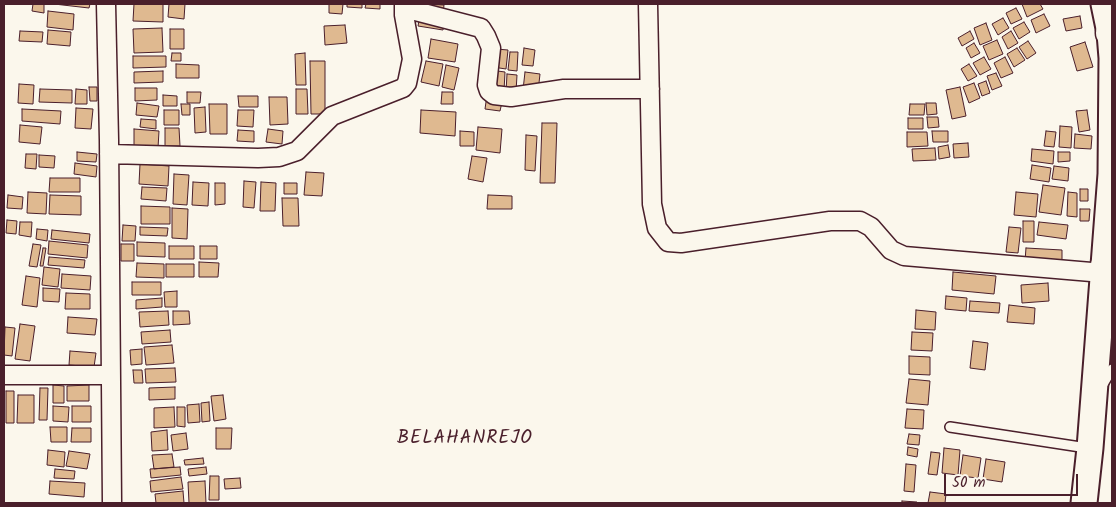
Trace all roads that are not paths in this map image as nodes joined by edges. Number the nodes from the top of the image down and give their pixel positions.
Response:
1 (106, 4) edge
2 (648, 4) edge
3 (1104, 4) edge
4 (404, 6) edge
5 (1111, 33) edge
6 (650, 89) junction
7 (109, 154) junction
8 (1112, 240) edge
9 (1103, 273) junction
10 (1112, 369) edge
11 (4, 375) edge
12 (110, 375) junction
13 (1094, 398) junction
14 (950, 427) dead end
15 (1090, 448) junction
16 (112, 503) edge
17 (1084, 503) edge

1 - 7 street
2 - 6 street
3 - 5 main road
4 - 6 street
4 - 7 street
5 - 9 main road
6 - 9 street
7 - 12 street
8 - 9 highway
9 - 13 main road
10 - 13 lane
11 - 12 street
12 - 16 street
13 - 15 main road
14 - 15 lane
15 - 17 main road

